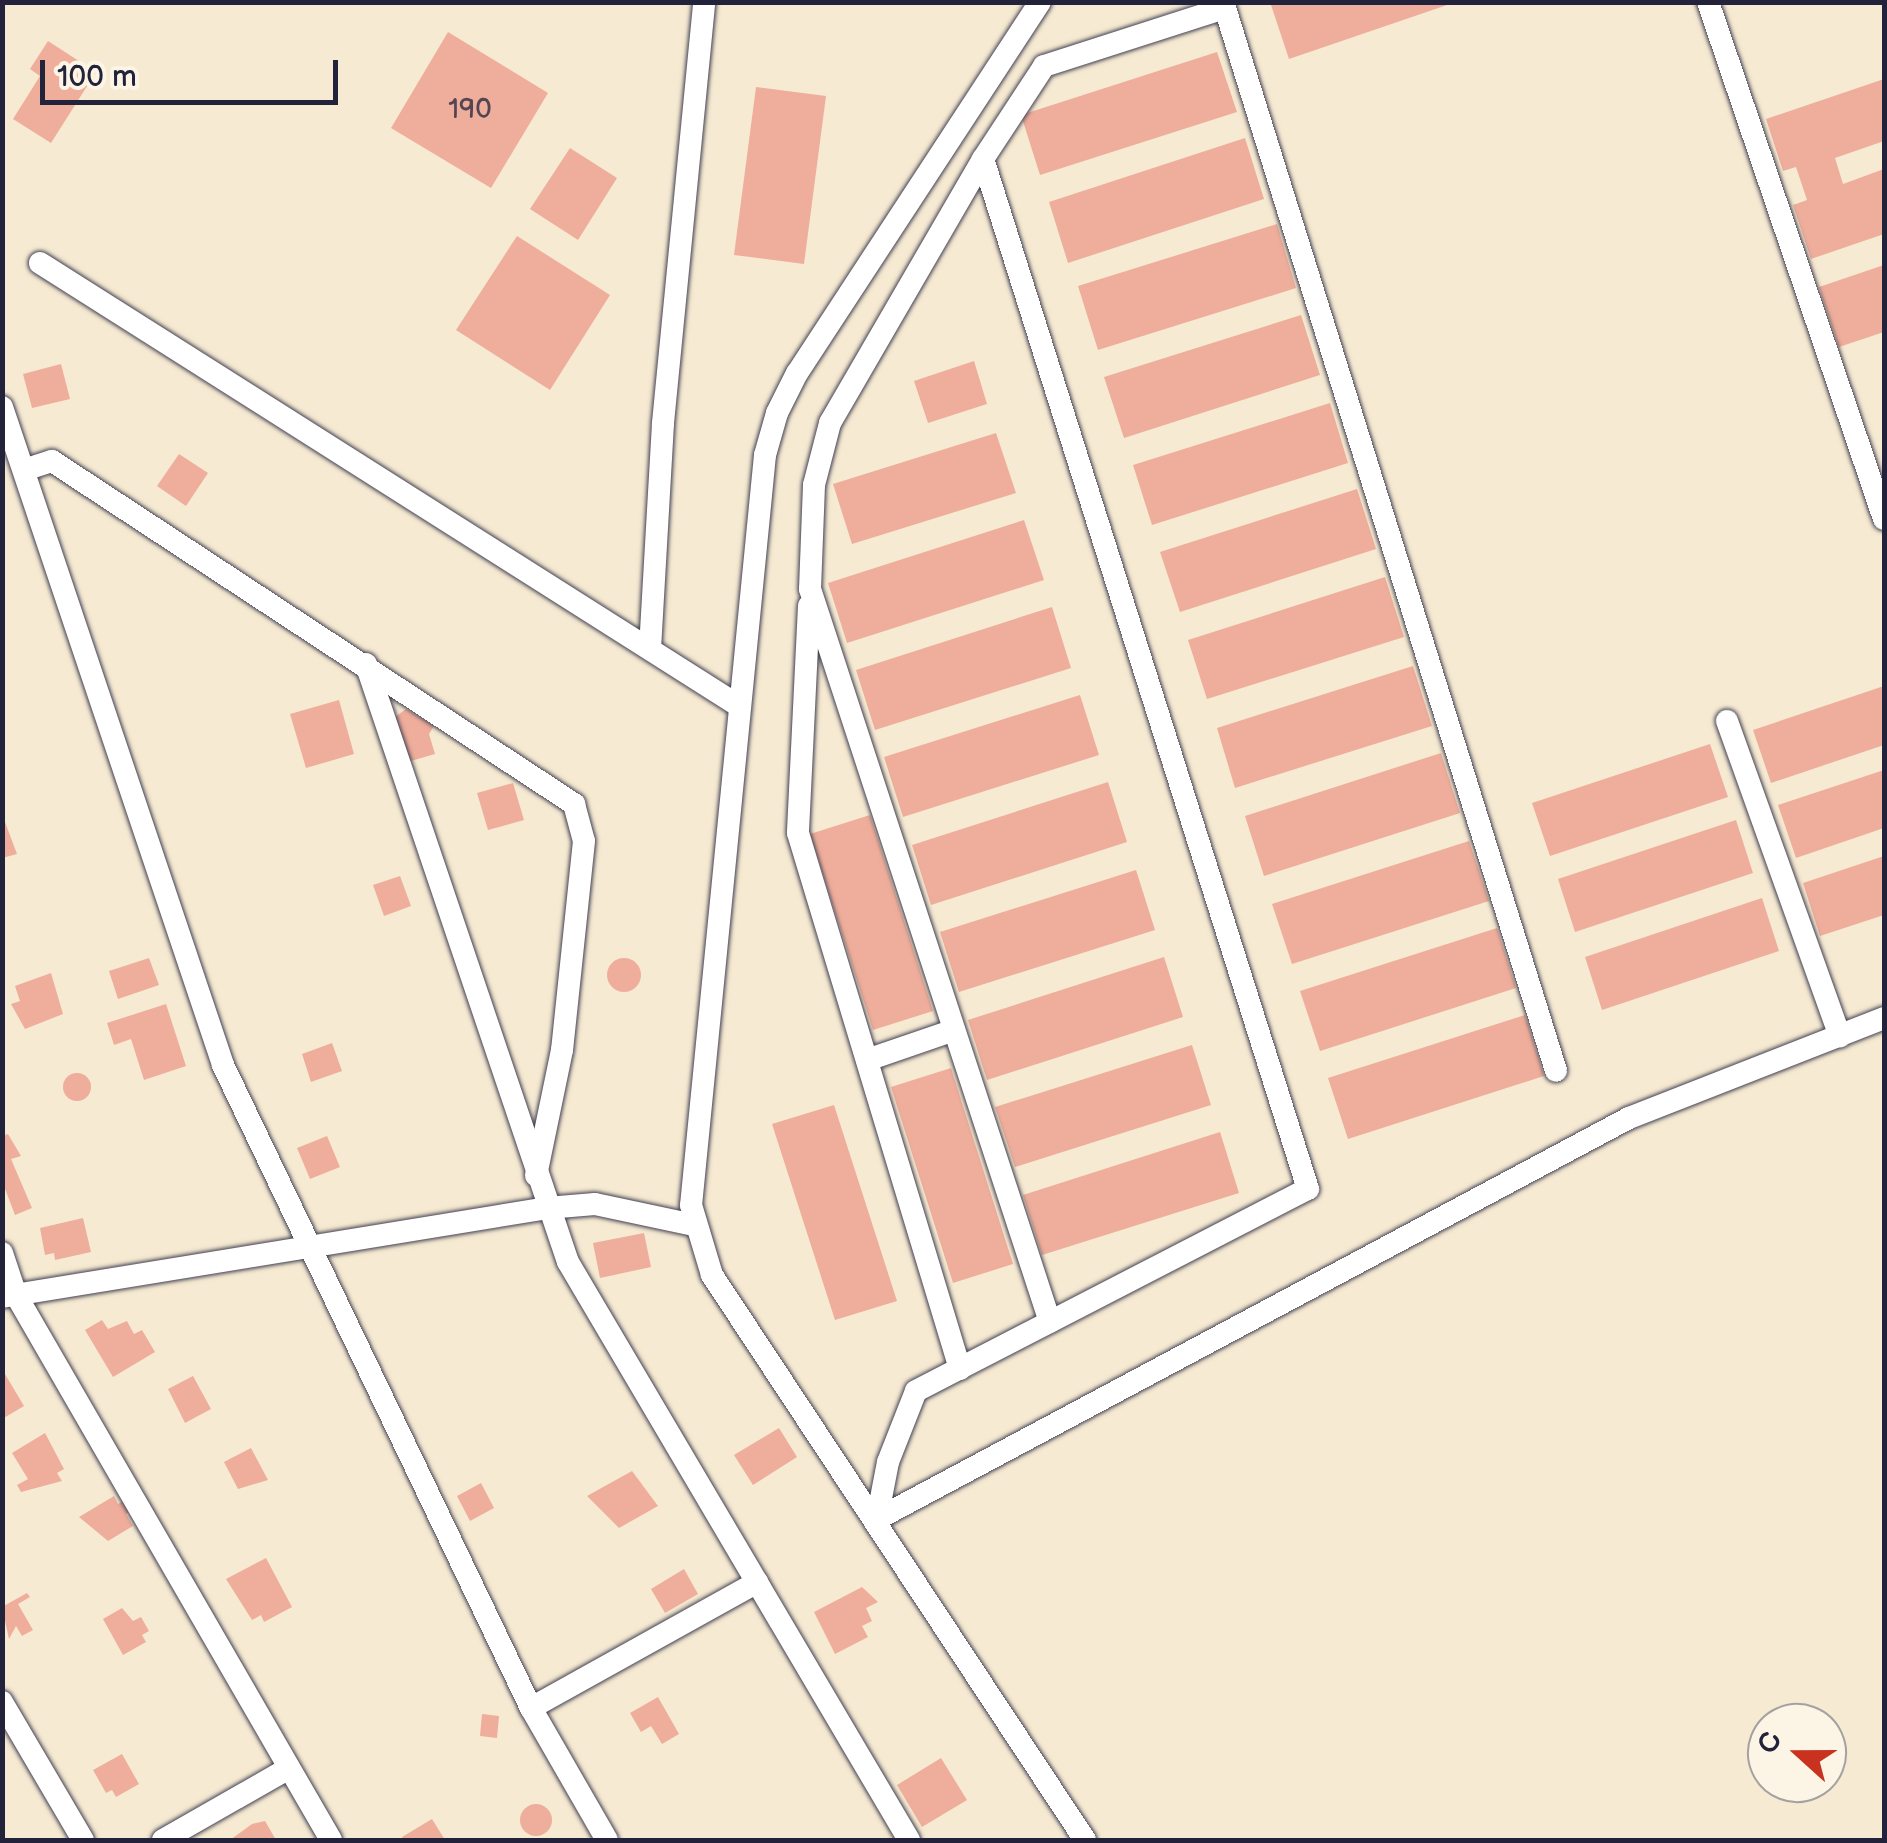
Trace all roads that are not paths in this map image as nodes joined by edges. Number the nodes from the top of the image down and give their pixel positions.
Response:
1 (704, 2) edge
2 (1040, 2) edge
3 (1708, 2) edge
4 (983, 160) junction
5 (40, 262) dead end
6 (2, 406) edge
7 (24, 470) junction
8 (1884, 519) edge
9 (810, 589) junction
10 (650, 649) junction
11 (366, 664) junction
12 (739, 706) junction
13 (1726, 722) dead end
14 (1884, 1018) edge
15 (954, 1030) junction
16 (1840, 1036) junction
17 (866, 1060) junction
18 (1556, 1071) dead end
19 (536, 1176) junction
20 (547, 1208) junction
21 (694, 1225) junction
22 (309, 1245) junction
23 (2, 1253) edge
24 (10, 1296) edge
25 (1050, 1322) junction
26 (960, 1369) junction
27 (877, 1520) junction
28 (757, 1582) junction
29 (2, 1702) edge
30 (531, 1708) junction
31 (289, 1768) junction
32 (83, 1840) edge
33 (163, 1840) edge
34 (331, 1840) edge
35 (607, 1840) edge
36 (909, 1840) edge
37 (1085, 1840) edge

1 - 10 street
2 - 12 street
3 - 8 street
4 - 9 street
4 - 18 street
4 - 25 street
5 - 10 street
6 - 7 street
7 - 11 street
7 - 22 street
9 - 15 street
9 - 17 street
10 - 12 street
11 - 19 street
11 - 19 street
12 - 21 street
13 - 16 street
14 - 16 street
15 - 17 street
15 - 25 street
16 - 27 street
17 - 26 street
19 - 20 street
20 - 21 street
20 - 22 street
20 - 28 street
21 - 27 street
22 - 24 street
22 - 30 street
23 - 24 street
24 - 31 street
25 - 26 street
26 - 27 street
27 - 37 street
28 - 30 street
28 - 36 street
29 - 32 street
30 - 35 street
31 - 33 street
31 - 34 street

